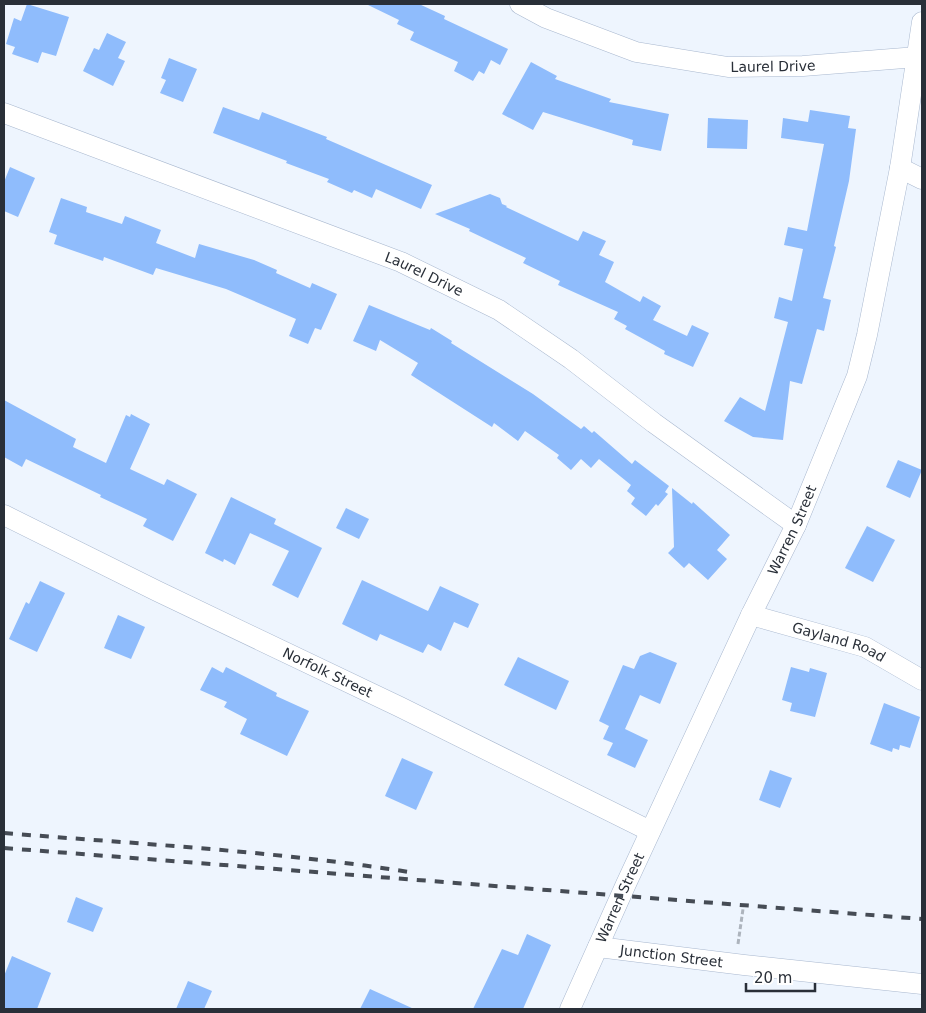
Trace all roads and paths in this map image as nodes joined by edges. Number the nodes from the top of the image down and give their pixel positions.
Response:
1 (520, 4) edge
2 (922, 22) edge
3 (917, 57) junction
4 (4, 113) edge
5 (900, 168) junction
6 (922, 179) edge
7 (4, 516) edge
8 (796, 525) junction
9 (751, 615) junction
10 (922, 680) edge
11 (650, 831) junction
12 (743, 909) dead end
13 (598, 947) junction
14 (738, 950) dead end
15 (922, 984) edge
16 (570, 1009) edge

1 - 3 street, Laurel Drive
2 - 3 street, Warren Street
3 - 5 street, Warren Street
4 - 8 street, Laurel Drive
5 - 6 street
5 - 8 street, Warren Street
7 - 11 street, Norfolk Street
8 - 9 street, Warren Street
9 - 10 street, Gayland Road
9 - 11 street, Warren Street
11 - 13 street, Warren Street
12 - 14 path
13 - 15 street, Junction Street
13 - 16 street, Warren Street

